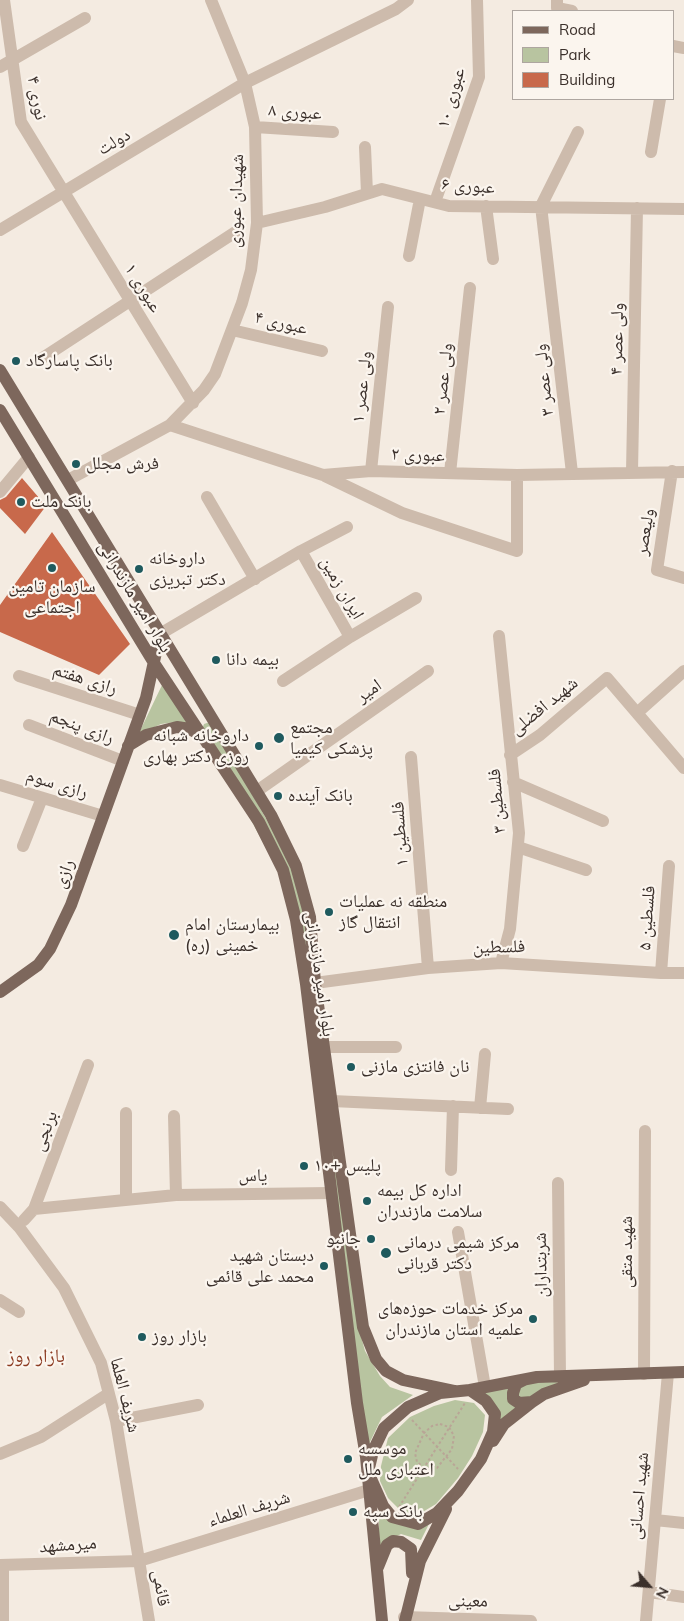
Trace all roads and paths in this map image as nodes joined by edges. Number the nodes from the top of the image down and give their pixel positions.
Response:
1 (4, 0) edge
2 (211, 0) edge
3 (408, 0) edge
4 (477, 0) edge
5 (557, 0) edge
6 (567, 10) edge
7 (85, 18) dead end
8 (12, 60) junction
9 (0, 67) edge
10 (246, 83) junction
11 (660, 100) edge
12 (255, 128) junction
13 (333, 132) dead end
14 (578, 132) dead end
15 (365, 147) dead end
16 (651, 152) dead end
17 (63, 192) junction
18 (367, 193) junction
19 (420, 198) junction
20 (434, 202) junction
21 (486, 206) junction
22 (541, 206) junction
23 (637, 208) junction
24 (684, 209) edge
25 (257, 223) junction
26 (0, 230) edge
27 (236, 231) dead end
28 (409, 256) dead end
29 (493, 259) dead end
30 (470, 288) dead end
31 (131, 301) junction
32 (388, 307) dead end
33 (232, 330) junction
34 (322, 351) dead end
35 (41, 359) dead end
36 (0, 370) edge
37 (192, 403) junction
38 (0, 410) edge
39 (170, 426) junction
40 (29, 457) junction
41 (371, 471) junction
42 (678, 471) edge
43 (632, 472) junction
44 (572, 473) junction
45 (450, 474) junction
46 (323, 475) junction
47 (517, 475) junction
48 (68, 480) junction
49 (0, 492) edge
50 (207, 497) dead end
51 (347, 527) dead end
52 (301, 551) junction
53 (255, 578) junction
54 (684, 578) edge
55 (416, 598) dead end
56 (160, 634) junction
57 (499, 636) dead end
58 (350, 637) junction
59 (154, 663) junction
60 (428, 671) dead end
61 (684, 671) edge
62 (19, 676) dead end
63 (283, 681) dead end
64 (637, 713) junction
65 (140, 715) junction
66 (29, 725) dead end
67 (203, 736) junction
68 (128, 746) junction
69 (510, 755) junction
70 (411, 758) dead end
71 (123, 761) junction
72 (684, 768) edge
73 (513, 782) junction
74 (0, 784) edge
75 (257, 791) junction
76 (42, 798) junction
77 (103, 816) junction
78 (603, 821) dead end
79 (23, 846) dead end
80 (518, 848) junction
81 (669, 866) dead end
82 (586, 870) dead end
83 (501, 963) junction
84 (428, 968) junction
85 (684, 973) edge
86 (661, 974) junction
87 (315, 983) junction
88 (0, 992) edge
89 (324, 1047) junction
90 (396, 1047) dead end
91 (485, 1054) dead end
92 (88, 1065) dead end
93 (332, 1101) junction
94 (453, 1106) junction
95 (480, 1108) junction
96 (508, 1109) dead end
97 (126, 1113) dead end
98 (174, 1116) dead end
99 (645, 1130) dead end
100 (451, 1170) dead end
101 (558, 1183) dead end
102 (330, 1193) junction
103 (176, 1194) junction
104 (126, 1200) junction
105 (0, 1207) edge
106 (34, 1209) junction
107 (24, 1220) dead end
108 (458, 1232) dead end
109 (0, 1300) edge
110 (19, 1312) dead end
111 (684, 1372) edge
112 (668, 1373) junction
113 (644, 1374) junction
114 (560, 1377) junction
115 (593, 1377) junction
116 (524, 1380) junction
117 (485, 1387) junction
118 (455, 1391) junction
119 (471, 1391) junction
120 (108, 1394) junction
121 (532, 1402) junction
122 (198, 1405) dead end
123 (403, 1411) junction
124 (116, 1421) junction
125 (448, 1427) junction
126 (424, 1433) junction
127 (436, 1446) junction
128 (0, 1454) edge
129 (447, 1457) junction
130 (481, 1459) junction
131 (423, 1467) junction
132 (368, 1472) junction
133 (467, 1478) junction
134 (368, 1490) junction
135 (458, 1491) junction
136 (392, 1518) junction
137 (655, 1520) junction
138 (684, 1524) edge
139 (139, 1561) junction
140 (2, 1565) edge
141 (377, 1574) junction
142 (411, 1590) junction
143 (649, 1592) junction
144 (684, 1597) edge
145 (404, 1619) edge
146 (485, 1620) edge
147 (3, 1621) edge
148 (149, 1621) edge
149 (382, 1621) edge
150 (531, 1621) edge
151 (646, 1621) edge

1 - 8 street, نوری ۴
2 - 10 street, شهیدان عبوری
3 - 10 street
4 - 20 street, عبوری ۱۰
5 - 6 street
7 - 8 street
8 - 9 street
8 - 17 street, نوری ۴
10 - 12 street, شهیدان عبوری
10 - 17 street, دولت
11 - 16 street
12 - 13 street, عبوری ۸
12 - 25 street, شهیدان عبوری
14 - 22 street
15 - 18 street
17 - 26 street, دولت
17 - 31 street, عبوری ۱
18 - 19 street, عبوری ۶
18 - 25 street, عبوری ۶
19 - 20 street, عبوری ۶
19 - 28 street
20 - 21 street, عبوری ۶
21 - 22 street, عبوری ۶
21 - 29 street
22 - 23 street, عبوری ۶
22 - 44 street, ولی عصر ۳
23 - 24 street, عبوری ۶
23 - 43 street, ولی عصر ۴
25 - 33 street, شهیدان عبوری
27 - 31 street
30 - 45 street, ولی عصر ۲
31 - 35 street
31 - 37 street, عبوری ۱
32 - 41 street, ولی عصر ۱
33 - 34 street, عبوری ۴
33 - 37 street, شهیدان عبوری
36 - 48 main road, بلوار امیر مازندرانی
37 - 39 street, شهیدان عبوری
38 - 40 main road, بلوار امیر مازندرانی
39 - 46 street, عبوری ۲
39 - 48 street, شهیدان عبوری
40 - 49 street
40 - 59 main road, بلوار امیر مازندرانی
41 - 45 street, عبوری ۲
41 - 46 street, عبوری ۲
42 - 43 street, عبوری ۲
42 - 54 street, ولیعصر
43 - 44 street, عبوری ۲
44 - 47 street, عبوری ۲
45 - 47 street, عبوری ۲
46 - 47 street
48 - 56 main road, بلوار امیر مازندرانی
50 - 53 street
51 - 52 street
52 - 53 street, ایران زمین
52 - 58 street, ایران زمین
53 - 56 street, ایران زمین
55 - 58 street, ایران زمین
56 - 59 main road, رازی
56 - 75 main road, بلوار امیر مازندرانی
57 - 69 street, فلسطین ۳
58 - 63 street, ایران زمین
59 - 65 main road, رازی
59 - 67 main road, بلوار امیر مازندرانی
60 - 75 street, امیر
61 - 64 street
62 - 65 street, رازی هفتم
64 - 69 street, شهید افضلی
64 - 72 street
65 - 68 main road, رازی
66 - 71 street, رازی پنجم
67 - 68 main road
67 - 102 main road, بلوار امیر مازندرانی
68 - 71 main road, رازی
69 - 73 street, فلسطین ۳
70 - 84 street, فلسطین ۱
71 - 77 main road, رازی
73 - 78 street
73 - 80 street, فلسطین ۳
74 - 76 street, رازی سوم
75 - 87 main road, بلوار امیر مازندرانی
76 - 77 street, رازی سوم
76 - 79 street
77 - 88 main road, رازی
80 - 82 street
80 - 83 street, فلسطین ۳
81 - 86 street, فلسطین ۵
83 - 84 street, فلسطین
83 - 86 street, فلسطین
84 - 87 street, فلسطین
85 - 86 street, فلسطین
87 - 89 main road, بلوار امیر مازندرانی
89 - 90 street
89 - 93 main road, بلوار امیر مازندرانی
91 - 95 street
92 - 106 street, برنجی
93 - 94 street
93 - 118 main road, بلوار امیر مازندرانی
94 - 95 street
94 - 100 street
95 - 96 street
97 - 104 street
98 - 103 street
99 - 113 street, شهید متقی
101 - 114 street, شربتداران
102 - 103 street, یاس
102 - 132 main road, بلوار امیر مازندرانی
103 - 104 street, یاس
104 - 106 street, یاس
105 - 120 street, شریف العلما
106 - 107 street
108 - 117 street
109 - 110 street
111 - 112 main road
112 - 113 main road
112 - 137 street, شهید احسانی
113 - 115 main road
114 - 115 main road
114 - 116 main road
115 - 121 main road
116 - 117 main road
116 - 121 main road
117 - 119 main road
118 - 119 main road
118 - 123 main road
119 - 125 path
119 - 130 main road
120 - 124 street, شریف العلما
120 - 128 street
121 - 130 main road
122 - 124 street
123 - 126 path
123 - 132 main road
124 - 139 street, شریف العلما
125 - 126 path
125 - 127 path
125 - 129 path
126 - 127 path
126 - 131 path
127 - 129 path
127 - 131 path
129 - 131 path
129 - 133 path
130 - 133 main road
131 - 136 path
132 - 134 main road, بلوار امیر مازندرانی
132 - 136 main road
133 - 135 main road
134 - 139 street, شریف العلماء
134 - 141 main road, بلوار امیر مازندرانی
135 - 136 main road
135 - 142 main road
137 - 138 street
137 - 143 street, شهید احسانی
139 - 140 street, میرمشهد
139 - 148 street, قائمی
140 - 147 street
141 - 142 main road
141 - 149 main road, بلوار امیر مازندرانی
142 - 145 main road
143 - 144 street
143 - 151 street, شهید احسانی
145 - 146 street, معینی
146 - 150 street, معینی

